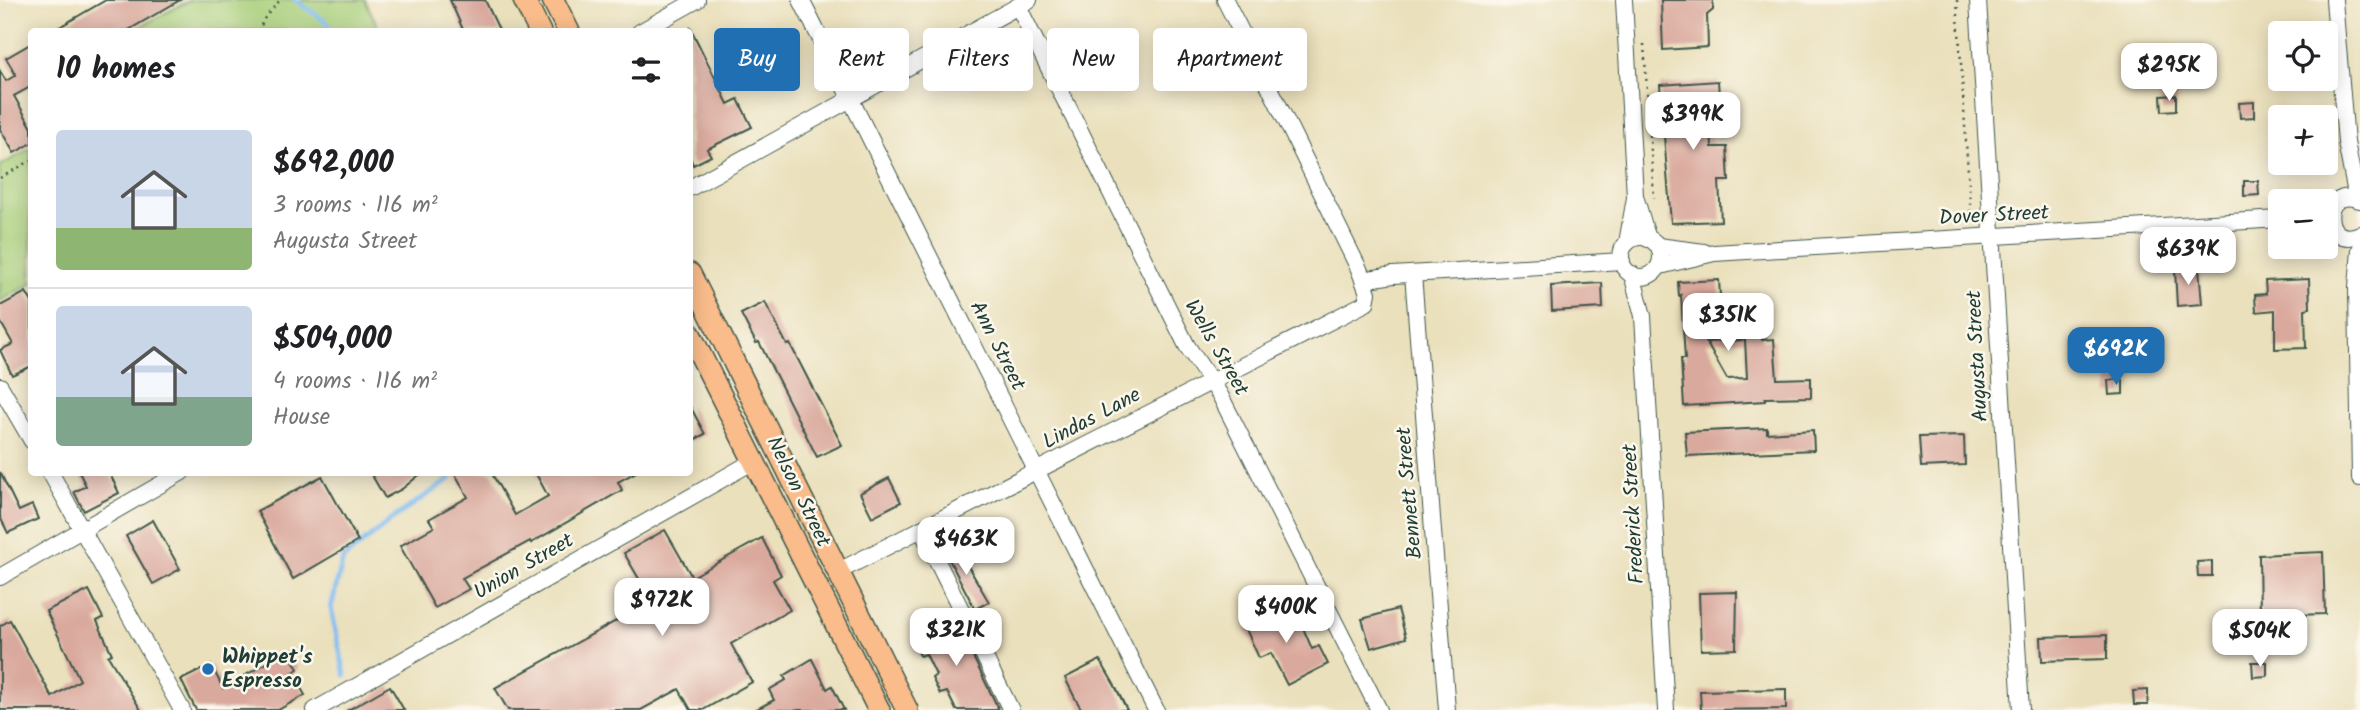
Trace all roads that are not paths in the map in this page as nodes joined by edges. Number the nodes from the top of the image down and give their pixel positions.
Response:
1 (524, 0) edge
2 (553, 0) edge
3 (698, 0) edge
4 (801, 0) edge
5 (1224, 0) edge
6 (1624, 0) edge
7 (1978, 0) edge
8 (2334, 0) edge
9 (1024, 3) edge
10 (538, 28) edge
11 (567, 28) edge
12 (647, 28) edge
13 (851, 100) junction
14 (693, 186) edge
15 (1635, 196) junction
16 (2339, 210) edge
17 (2268, 221) edge
18 (2352, 235) edge
19 (1992, 237) junction
20 (1627, 243) junction
21 (1653, 243) junction
22 (2360, 249) edge
23 (1714, 254) junction
24 (1627, 268) junction
25 (1655, 271) junction
26 (1413, 274) junction
27 (693, 280) edge
28 (1363, 280) junction
29 (2357, 287) junction
30 (1643, 316) junction
31 (693, 340) edge
32 (1210, 381) junction
33 (0, 386) edge
34 (28, 434) edge
35 (2359, 440) edge
36 (776, 449) junction
37 (754, 461) junction
38 (1037, 471) junction
39 (52, 476) edge
40 (175, 476) edge
41 (2360, 478) edge
42 (921, 529) junction
43 (83, 530) junction
44 (837, 572) junction
45 (0, 577) edge
46 (182, 710) edge
47 (315, 710) edge
48 (879, 710) edge
49 (908, 710) edge
50 (1011, 710) edge
51 (1156, 710) edge
52 (1378, 710) edge
53 (1447, 710) edge
54 (1666, 710) edge
55 (2021, 710) edge

1 - 10 main road
2 - 11 main road
3 - 12 street
4 - 13 street, Ann Street
5 - 28 street
6 - 15 street
7 - 19 street, Augusta Street
8 - 16 street
9 - 13 street
9 - 32 street, Wells Street
13 - 14 street
13 - 38 street, Ann Street
15 - 20 street
15 - 21 street
16 - 18 street
17 - 19 street, Dover Street
18 - 29 street
19 - 23 street, Dover Street
19 - 55 street, Augusta Street
20 - 21 street
20 - 24 street
21 - 23 street, Dover Street
21 - 25 street
22 - 29 street
23 - 25 street, Dover Street
24 - 25 street
24 - 26 street
24 - 30 street, Frederick Street
25 - 30 street, Frederick Street
26 - 28 street
26 - 53 street, Bennett Street
27 - 36 main road, Nelson Street
28 - 32 street, Lindas Lane
29 - 35 street
30 - 54 street, Frederick Street
31 - 37 main road, Nelson Street
32 - 38 street, Lindas Lane
32 - 52 street, Wells Street
33 - 34 street
35 - 41 street
36 - 37 main road
36 - 44 main road, Nelson Street
37 - 47 street, Union Street
37 - 48 main road, Nelson Street
38 - 42 street, Lindas Lane
38 - 51 street, Ann Street
39 - 43 street
40 - 43 street
42 - 44 street, Lindas Lane
42 - 50 street
43 - 45 street
43 - 46 street
44 - 49 main road, Nelson Street

